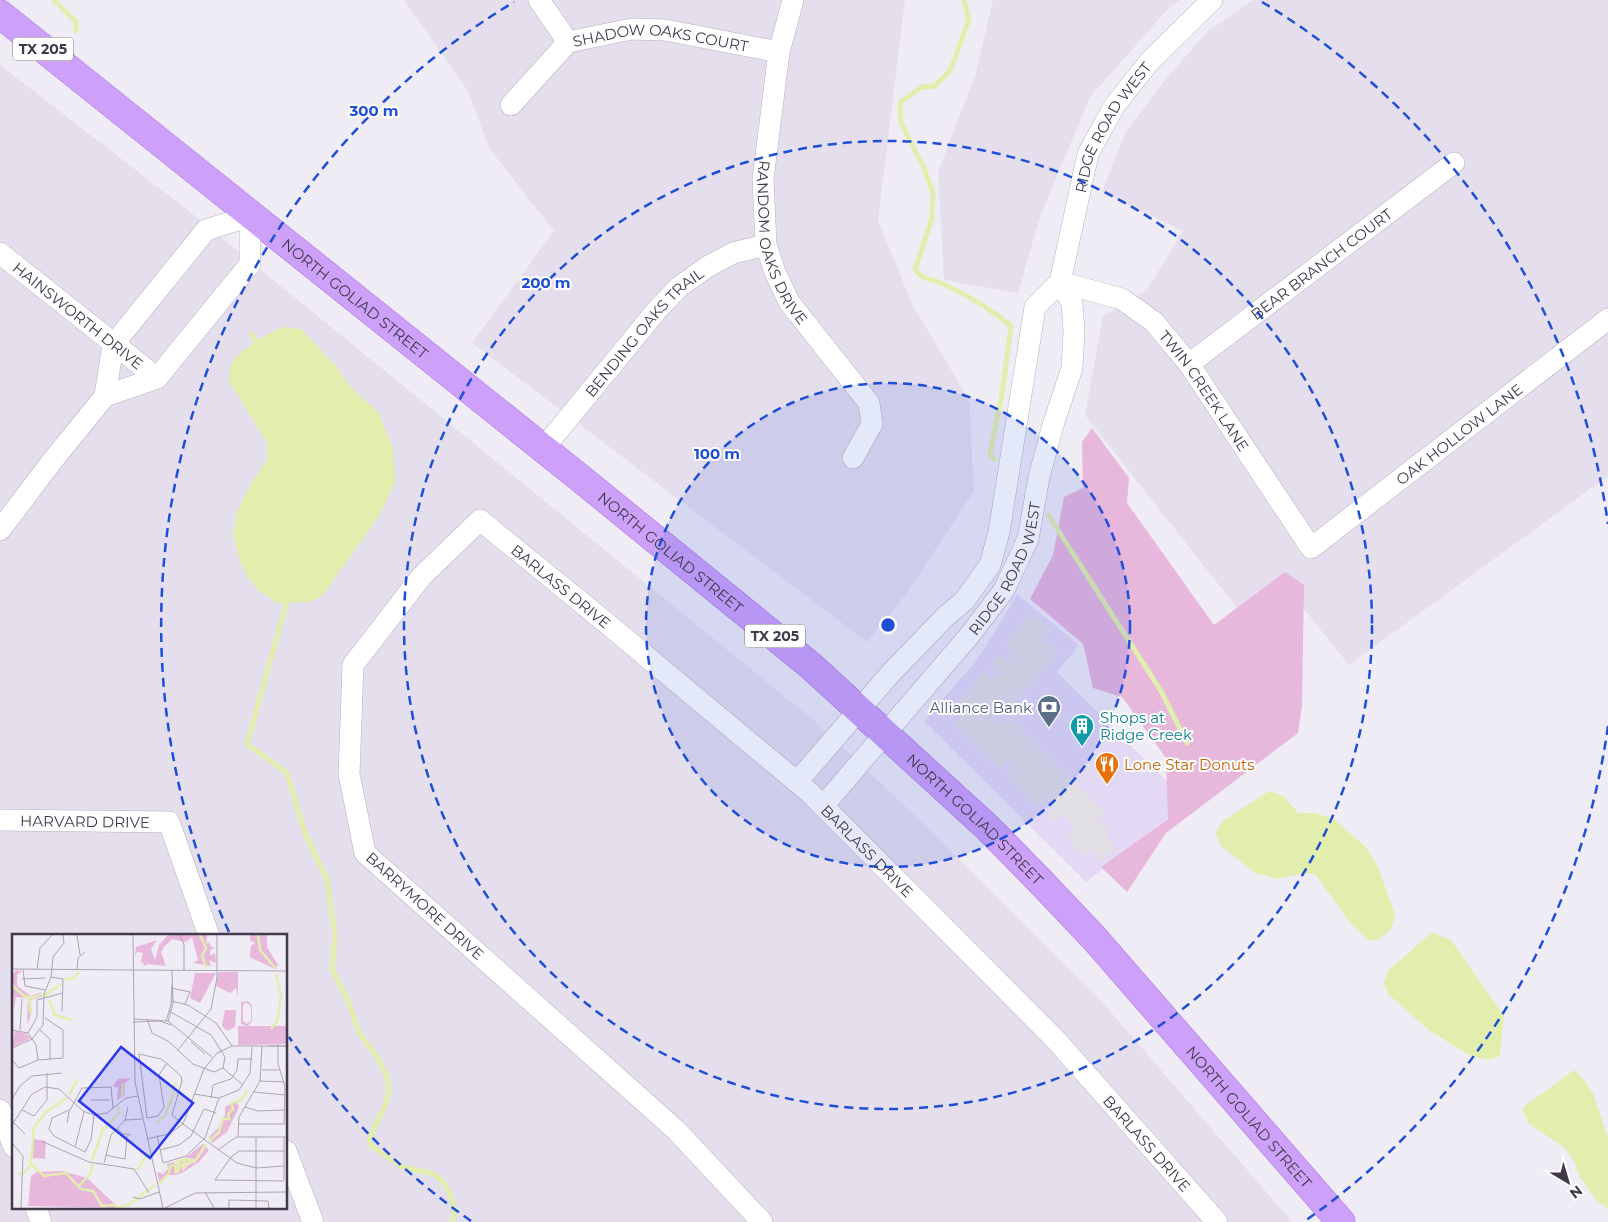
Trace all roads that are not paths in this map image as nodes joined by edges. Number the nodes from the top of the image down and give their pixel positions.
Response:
1 (539, 0) edge
2 (793, 0) edge
3 (1212, 0) edge
4 (0, 14) edge
5 (568, 42) junction
6 (779, 52) junction
7 (510, 105) dead end
8 (1454, 163) dead end
9 (250, 216) junction
10 (766, 246) junction
11 (0, 253) edge
12 (1060, 282) junction
13 (1608, 319) edge
14 (113, 345) junction
15 (1188, 364) junction
16 (157, 378) junction
17 (105, 396) junction
18 (543, 448) junction
19 (853, 458) dead end
20 (480, 520) joint
21 (0, 530) edge
22 (1311, 548) joint
23 (964, 601) junction
24 (985, 616) junction
25 (859, 710) junction
26 (885, 734) junction
27 (797, 782) junction
28 (823, 806) junction
29 (0, 820) edge
30 (209, 934) edge
31 (0, 1110) edge
32 (12, 1143) edge
33 (288, 1155) edge
34 (37, 1210) edge
35 (41, 1222) edge
36 (313, 1222) edge
37 (762, 1222) edge
38 (1217, 1222) edge
39 (1341, 1222) edge

1 - 5 street
2 - 6 street, RANDOM OAKS DRIVE
3 - 12 street, RIDGE ROAD WEST
4 - 9 main road, NORTH GOLIAD STREET / TX 205
5 - 6 street, SHADOW OAKS COURT
5 - 7 street, SHADOW OAKS COURT
6 - 10 street, RANDOM OAKS DRIVE
8 - 15 street, BEAR BRANCH COURT
9 - 14 street
9 - 16 street
9 - 18 main road, NORTH GOLIAD STREET / TX 205
10 - 18 street, BENDING OAKS TRAIL
10 - 19 street, RANDOM OAKS DRIVE
11 - 14 street, HAINSWORTH DRIVE
12 - 15 street, TWIN CREEK LANE
12 - 23 street, RIDGE ROAD WEST
12 - 24 street, RIDGE ROAD WEST
13 - 22 street, OAK HOLLOW LANE
14 - 16 street, HAINSWORTH DRIVE
14 - 17 street
15 - 22 street, TWIN CREEK LANE
16 - 17 street
17 - 21 street
18 - 25 main road, NORTH GOLIAD STREET / TX 205
20 - 27 street, BARLASS DRIVE
20 - 37 street, BARRYMORE DRIVE
23 - 24 street
23 - 25 street, RIDGE ROAD WEST
24 - 26 street, RIDGE ROAD WEST
25 - 26 main road, NORTH GOLIAD STREET / TX 205
25 - 27 street, RIDGE ROAD WEST
26 - 28 street, RIDGE ROAD WEST
26 - 39 main road, NORTH GOLIAD STREET / TX 205
27 - 28 street, BARLASS DRIVE
28 - 38 street, BARLASS DRIVE
29 - 30 street, HARVARD DRIVE
31 - 32 street
33 - 36 street
34 - 35 street

